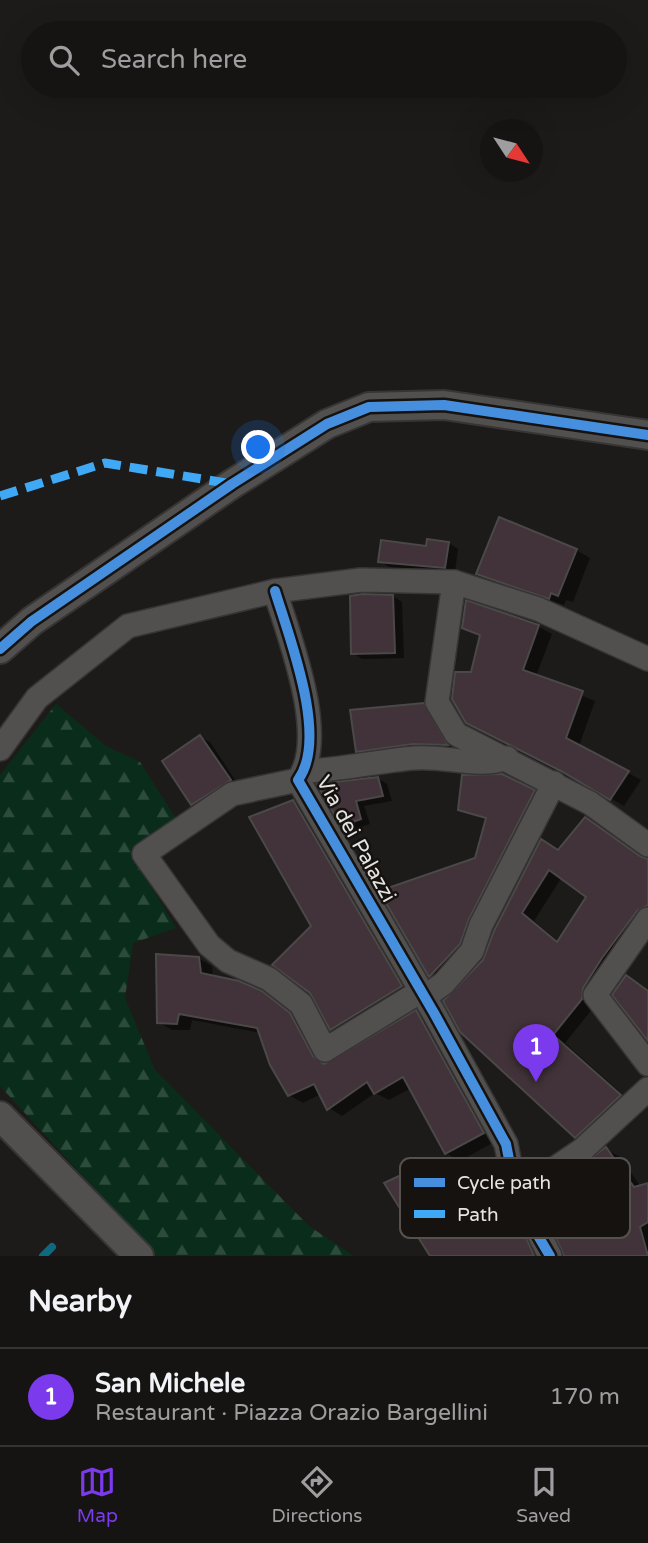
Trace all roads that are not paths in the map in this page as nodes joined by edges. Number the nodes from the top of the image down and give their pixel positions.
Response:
1 (648, 435) edge
2 (453, 582) junction
3 (275, 591) junction
4 (0, 649) edge
5 (648, 659) edge
6 (0, 749) edge
7 (507, 758) junction
8 (302, 775) junction
9 (554, 783) junction
10 (648, 845) edge
11 (648, 919) edge
12 (427, 1000) junction
13 (648, 1065) edge
14 (648, 1088) edge
15 (0, 1116) edge
16 (509, 1158) edge
17 (571, 1158) edge
18 (540, 1238) edge
19 (139, 1256) edge
20 (550, 1256) edge

1 - 4 street
2 - 3 street
2 - 5 street
2 - 7 street
3 - 6 street
3 - 8 street, Via dei Palazzi
7 - 8 street
7 - 9 street
8 - 12 street, Via dei Palazzi
8 - 12 street
9 - 10 street
9 - 12 street
11 - 13 street
12 - 16 street, Via dei Palazzi
14 - 17 street, Via dei Palazzi
15 - 19 street
18 - 20 street

